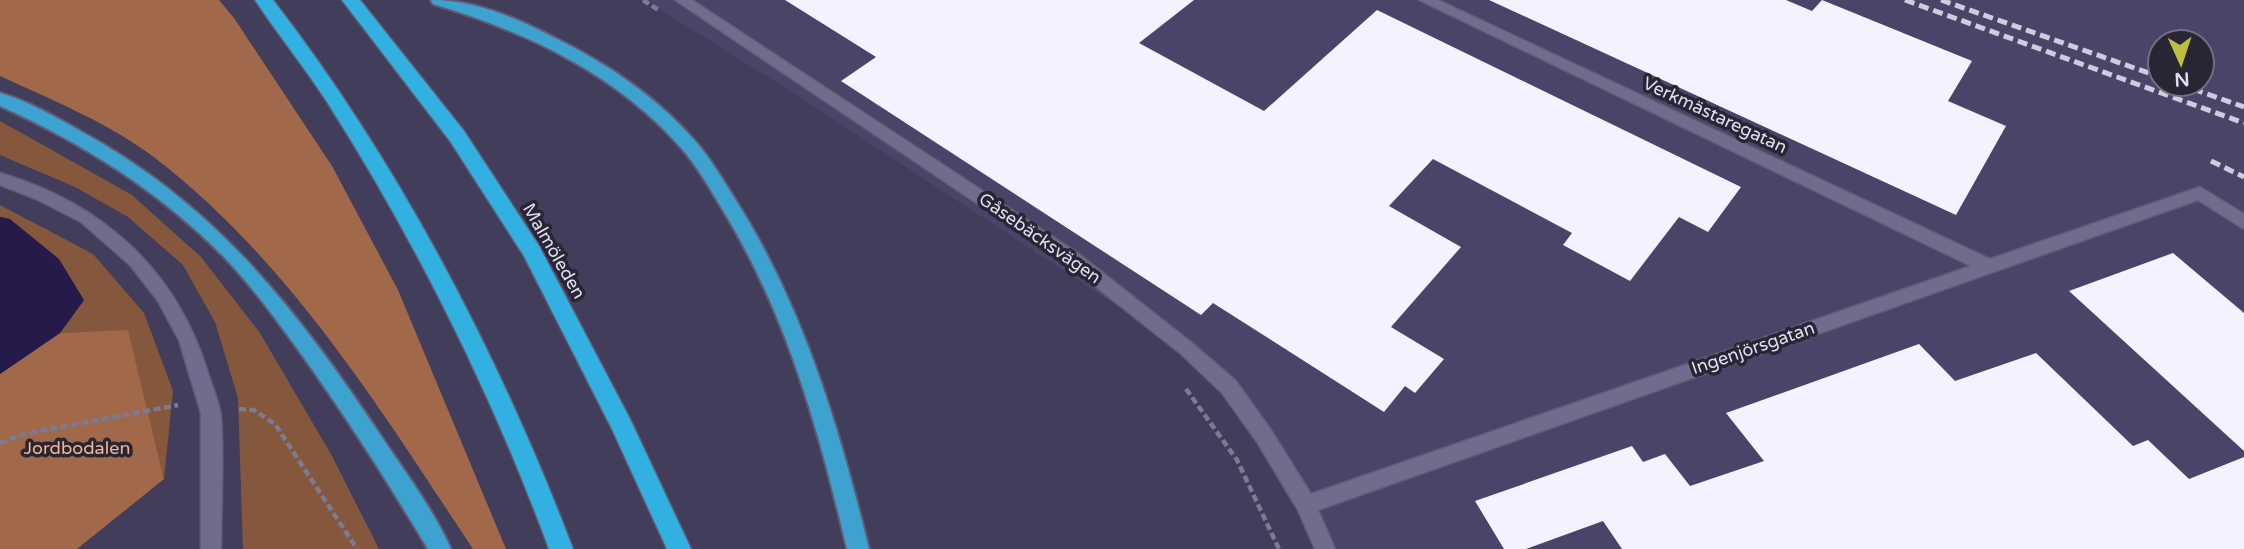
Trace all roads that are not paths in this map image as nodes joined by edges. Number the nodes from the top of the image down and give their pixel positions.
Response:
1 (264, 0) edge
2 (351, 0) edge
3 (439, 0) edge
4 (682, 0) edge
5 (1426, 0) edge
6 (0, 99) edge
7 (0, 179) edge
8 (2244, 223) edge
9 (1988, 265) junction
10 (1306, 505) junction
11 (211, 549) edge
12 (440, 549) edge
13 (561, 549) edge
14 (679, 549) edge
15 (858, 549) edge
16 (1325, 549) edge

1 - 13 highway
2 - 14 highway, Malmöleden
3 - 15 highway
4 - 10 street, Gåsebäcksvägen
5 - 9 street, Verkmästaregatan
6 - 12 highway
7 - 11 street
8 - 9 street, Ingenjörsgatan
9 - 10 street, Ingenjörsgatan
10 - 16 street, Gåsebäcksvägen

